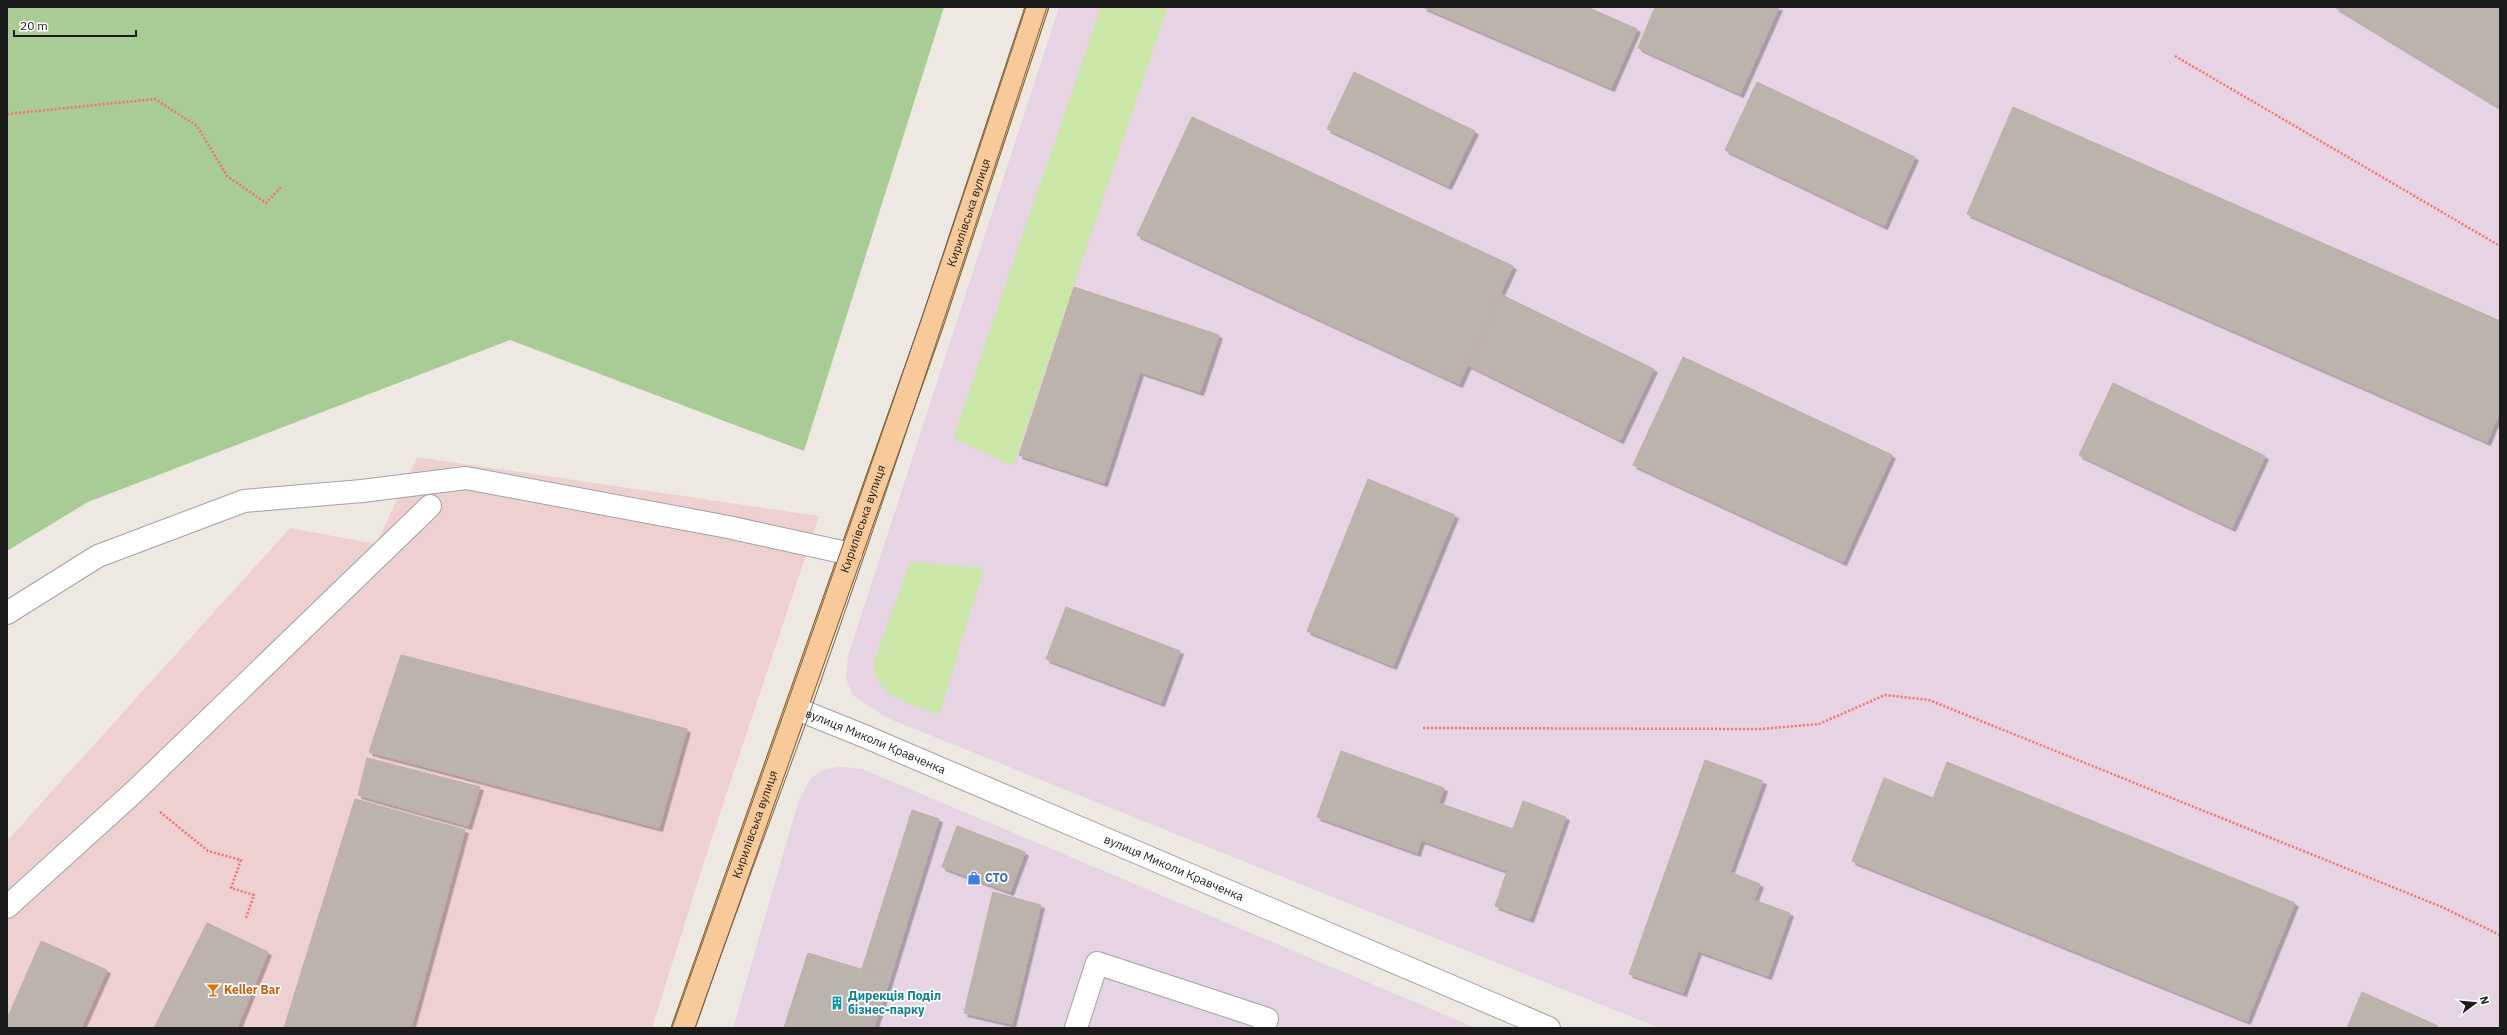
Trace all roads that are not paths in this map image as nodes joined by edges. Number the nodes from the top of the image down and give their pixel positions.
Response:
1 (1037, 7) edge
2 (430, 506) dead end
3 (851, 554) junction
4 (7, 613) edge
5 (797, 709) junction
6 (7, 907) edge
7 (683, 1028) edge
8 (1076, 1028) edge
9 (1264, 1028) edge
10 (1549, 1028) edge

1 - 3 main road, Кирилівська вулиця
2 - 6 street
3 - 4 street
3 - 5 main road, Кирилівська вулиця
5 - 7 main road, Кирилівська вулиця
5 - 10 street, вулиця Миколи Кравченка
8 - 9 street

